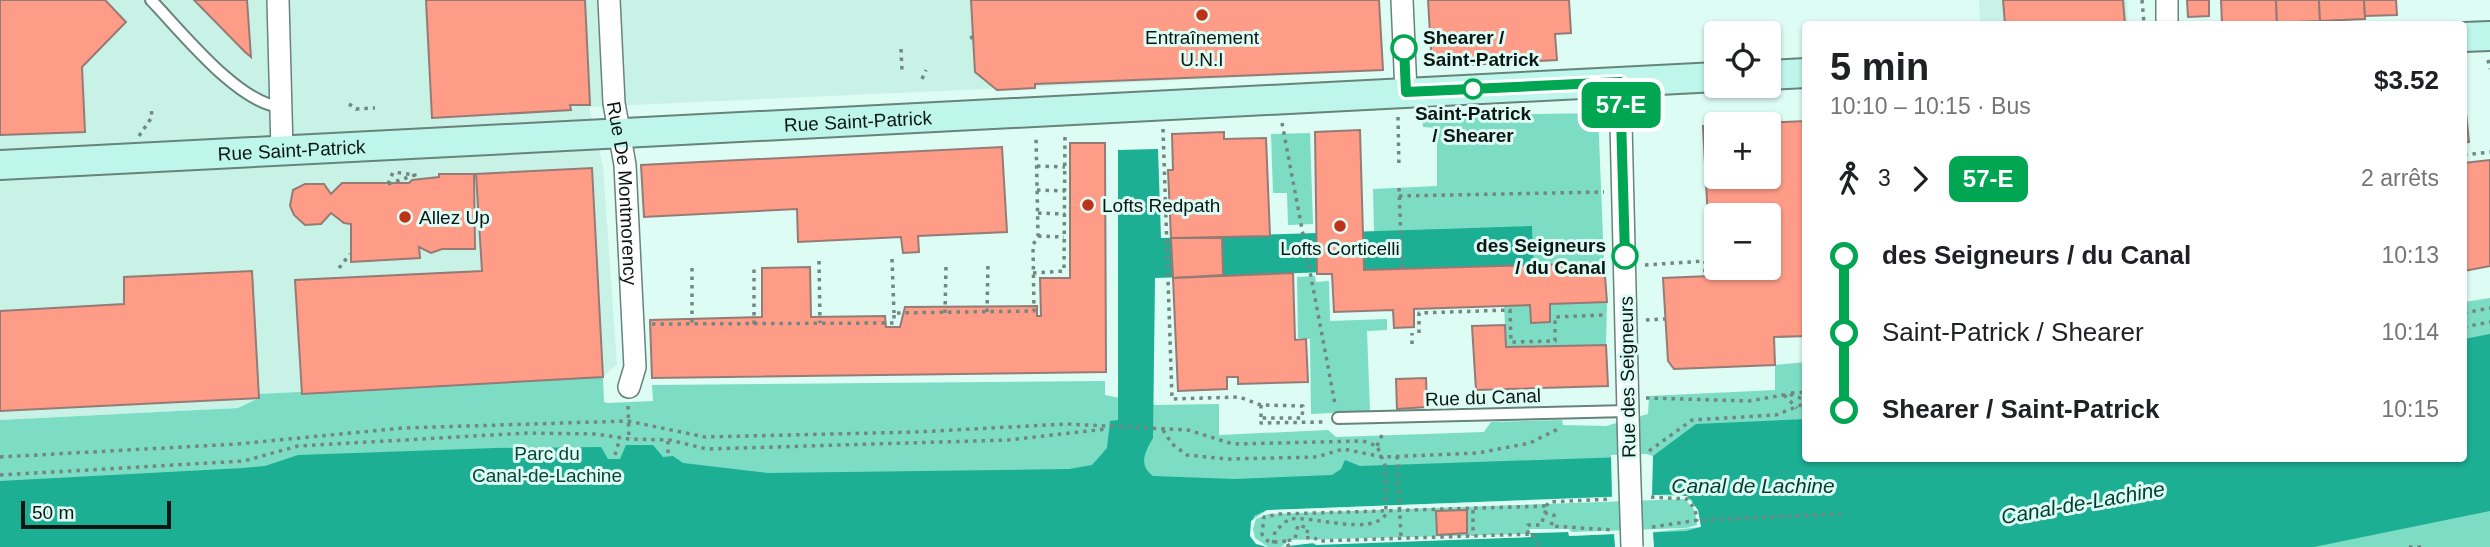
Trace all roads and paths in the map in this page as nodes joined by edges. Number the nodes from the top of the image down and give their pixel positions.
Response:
1 (151, 0) edge
2 (278, 0) edge
3 (609, 0) edge
4 (1402, 0) edge
5 (2142, 0) edge
6 (2166, 0) edge
7 (2144, 21) edge
8 (2167, 21) edge
9 (2467, 38) edge
10 (2489, 47) edge
11 (901, 49) dead end
12 (2490, 69) edge
13 (926, 70) dead end
14 (902, 71) dead end
15 (1802, 73) edge
16 (1781, 74) edge
17 (1704, 78) edge
18 (922, 79) dead end
19 (1620, 82) junction
20 (1402, 103) junction
21 (349, 104) dead end
22 (151, 107) dead end
23 (282, 107) junction
24 (375, 108) dead end
25 (1282, 121) dead end
26 (1163, 127) dead end
27 (141, 131) dead end
28 (1065, 131) dead end
29 (620, 133) junction
30 (1036, 133) dead end
31 (282, 150) junction
32 (2490, 152) edge
33 (2467, 155) edge
34 (0, 165) edge
35 (1037, 166) junction
36 (1065, 167) junction
37 (1399, 168) dead end
38 (388, 184) joint
39 (1399, 188) dead end
40 (1037, 190) junction
41 (1065, 191) junction
42 (1608, 192) dead end
43 (1399, 196) junction
44 (1038, 213) junction
45 (1065, 214) junction
46 (1038, 236) junction
47 (1065, 237) junction
48 (350, 254) dead end
49 (1679, 255) dead end
50 (892, 259) dead end
51 (819, 261) dead end
52 (1704, 261) edge
53 (1679, 263) junction
54 (988, 264) dead end
55 (754, 265) dead end
56 (946, 265) dead end
57 (1643, 265) dead end
58 (339, 268) dead end
59 (692, 268) dead end
60 (1402, 269) dead end
61 (1034, 273) junction
62 (2490, 308) edge
63 (987, 312) junction
64 (2467, 312) edge
65 (894, 313) junction
66 (946, 313) junction
67 (1610, 315) dead end
68 (1665, 319) dead end
69 (1644, 320) dead end
70 (2490, 322) edge
71 (820, 323) junction
72 (647, 324) dead end
73 (692, 324) junction
74 (754, 324) junction
75 (2467, 326) edge
76 (1412, 333) dead end
77 (1419, 333) dead end
78 (1412, 344) dead end
79 (1802, 392) edge
80 (1786, 394) junction
81 (628, 395) joint
82 (1802, 400) edge
83 (1261, 405) junction
84 (1637, 405) junction
85 (1802, 405) edge
86 (1797, 408) junction
87 (1261, 418) junction
88 (1338, 418) junction
89 (628, 421) junction
90 (1108, 428) junction
91 (1163, 430) junction
92 (620, 438) junction
93 (629, 439) junction
94 (668, 439) junction
95 (1530, 443) dead end
96 (668, 453) dead end
97 (1638, 454) junction
98 (615, 455) dead end
99 (1397, 456) junction
100 (0, 457) edge
101 (1383, 457) junction
102 (0, 475) edge
103 (1472, 509) junction
104 (1386, 510) junction
105 (1400, 511) junction
106 (1545, 513) junction
107 (1841, 514) dead end
108 (1299, 516) junction
109 (1298, 525) junction
110 (1651, 527) dead end
111 (1614, 530) dead end
112 (1531, 534) junction
113 (1473, 536) junction
114 (1401, 538) junction
115 (1287, 544) edge
116 (1273, 545) edge
117 (1539, 547) edge
118 (1632, 547) edge
119 (2409, 547) edge
120 (2421, 547) edge

1 - 23 lane
2 - 23 street
3 - 29 street, Rue De Montmorency
4 - 20 street
5 - 7 path
6 - 8 street
9 - 10 main road
10 - 12 path
11 - 14 path
13 - 18 path
15 - 16 main road
17 - 19 main road, Rue Saint-Patrick
19 - 20 main road, Rue Saint-Patrick
19 - 84 street, Rue des Seigneurs
20 - 29 main road, Rue Saint-Patrick
20 - 37 path
21 - 24 path
22 - 27 path
23 - 31 street
25 - 88 path
26 - 83 path
28 - 36 path
29 - 31 main road, Rue Saint-Patrick
29 - 81 street, Rue De Montmorency
30 - 35 path
31 - 34 main road, Rue Saint-Patrick
32 - 33 path
35 - 36 path
35 - 40 path
36 - 41 path
38 - 38 path
39 - 43 path
40 - 41 path
40 - 44 path
41 - 45 path
42 - 43 path
43 - 60 path
44 - 45 path
44 - 46 path
45 - 47 path
46 - 47 path
46 - 61 path
47 - 61 path
48 - 58 path
49 - 53 path
50 - 65 path
51 - 71 path
52 - 53 path
53 - 57 path
54 - 63 path
55 - 74 path
56 - 66 path
59 - 73 path
61 - 63 path
62 - 64 path
63 - 66 path
65 - 66 path
65 - 71 path
67 - 77 path
68 - 69 path
70 - 75 path
71 - 74 path
72 - 73 path
73 - 74 path
76 - 78 path
79 - 80 path
80 - 82 path
80 - 84 path
80 - 86 path
81 - 89 path
83 - 87 path
83 - 87 path
84 - 88 lane, Rue du Canal
84 - 97 street, Rue des Seigneurs
85 - 86 path
86 - 97 path
87 - 88 path
89 - 90 path
89 - 93 path
89 - 100 path
90 - 91 path
90 - 94 path
91 - 101 path
91 - 101 path
92 - 93 path
92 - 98 path
92 - 102 path
93 - 94 path
94 - 96 path
95 - 99 path
97 - 118 street, Rue des Seigneurs, bridge
99 - 101 path
99 - 105 path
101 - 104 path
103 - 105 path
103 - 106 path
103 - 113 path
104 - 105 path
104 - 108 path
104 - 108 path
105 - 114 path
106 - 111 path
106 - 112 path
107 - 110 path
108 - 109 path
108 - 116 path
108 - 116 path
109 - 114 path
109 - 115 path
112 - 113 path
112 - 117 path
113 - 114 path
115 - 116 path
119 - 120 path

